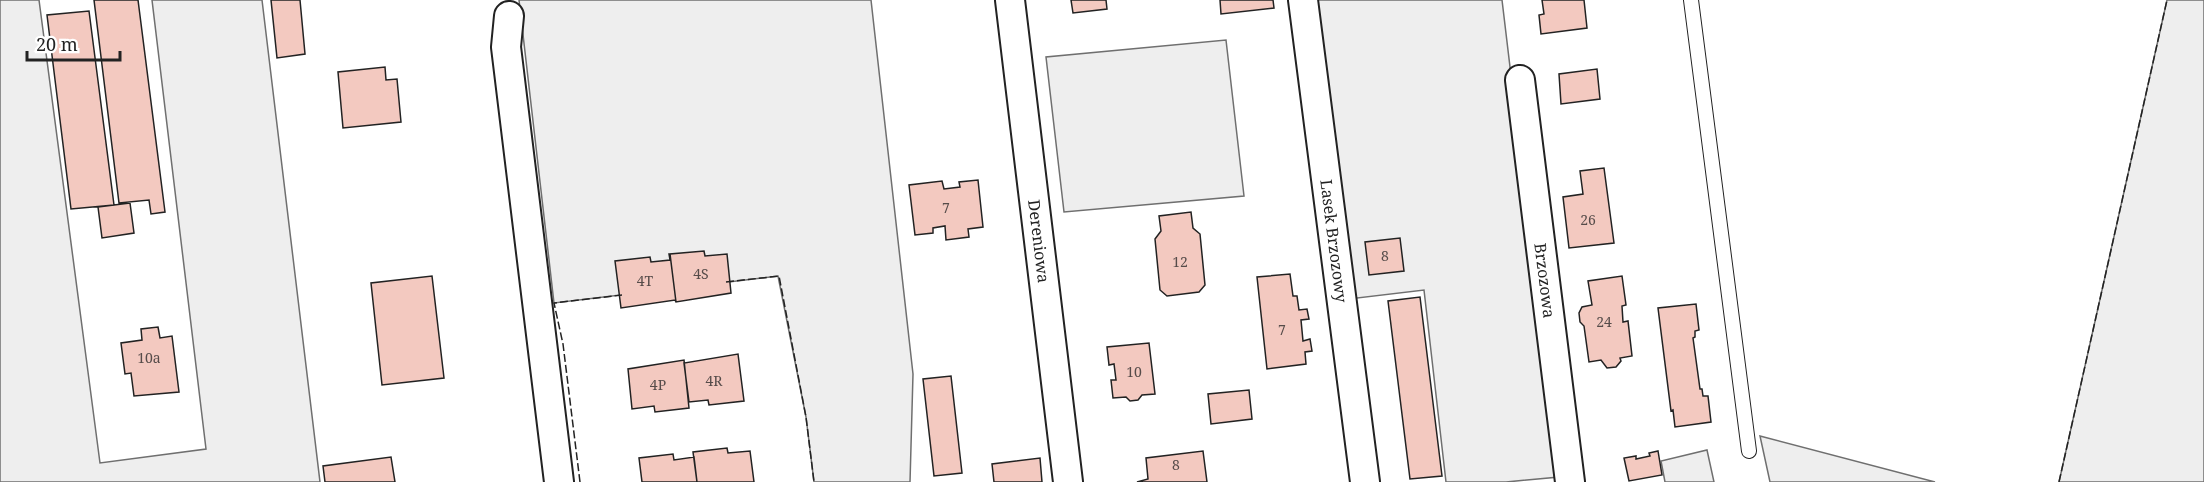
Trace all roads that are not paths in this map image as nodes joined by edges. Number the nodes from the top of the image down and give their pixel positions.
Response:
1 (1010, 0) edge
2 (1303, 0) edge
3 (1690, 0) edge
4 (508, 8) edge
5 (1520, 80) dead end
6 (1749, 451) dead end
7 (559, 482) edge
8 (1068, 482) edge
9 (1365, 482) edge
10 (1570, 482) edge

1 - 8 street, Dereniowa
2 - 9 street, Lasek Brzozowy
3 - 6 lane
4 - 7 street
5 - 10 street, Brzozowa

